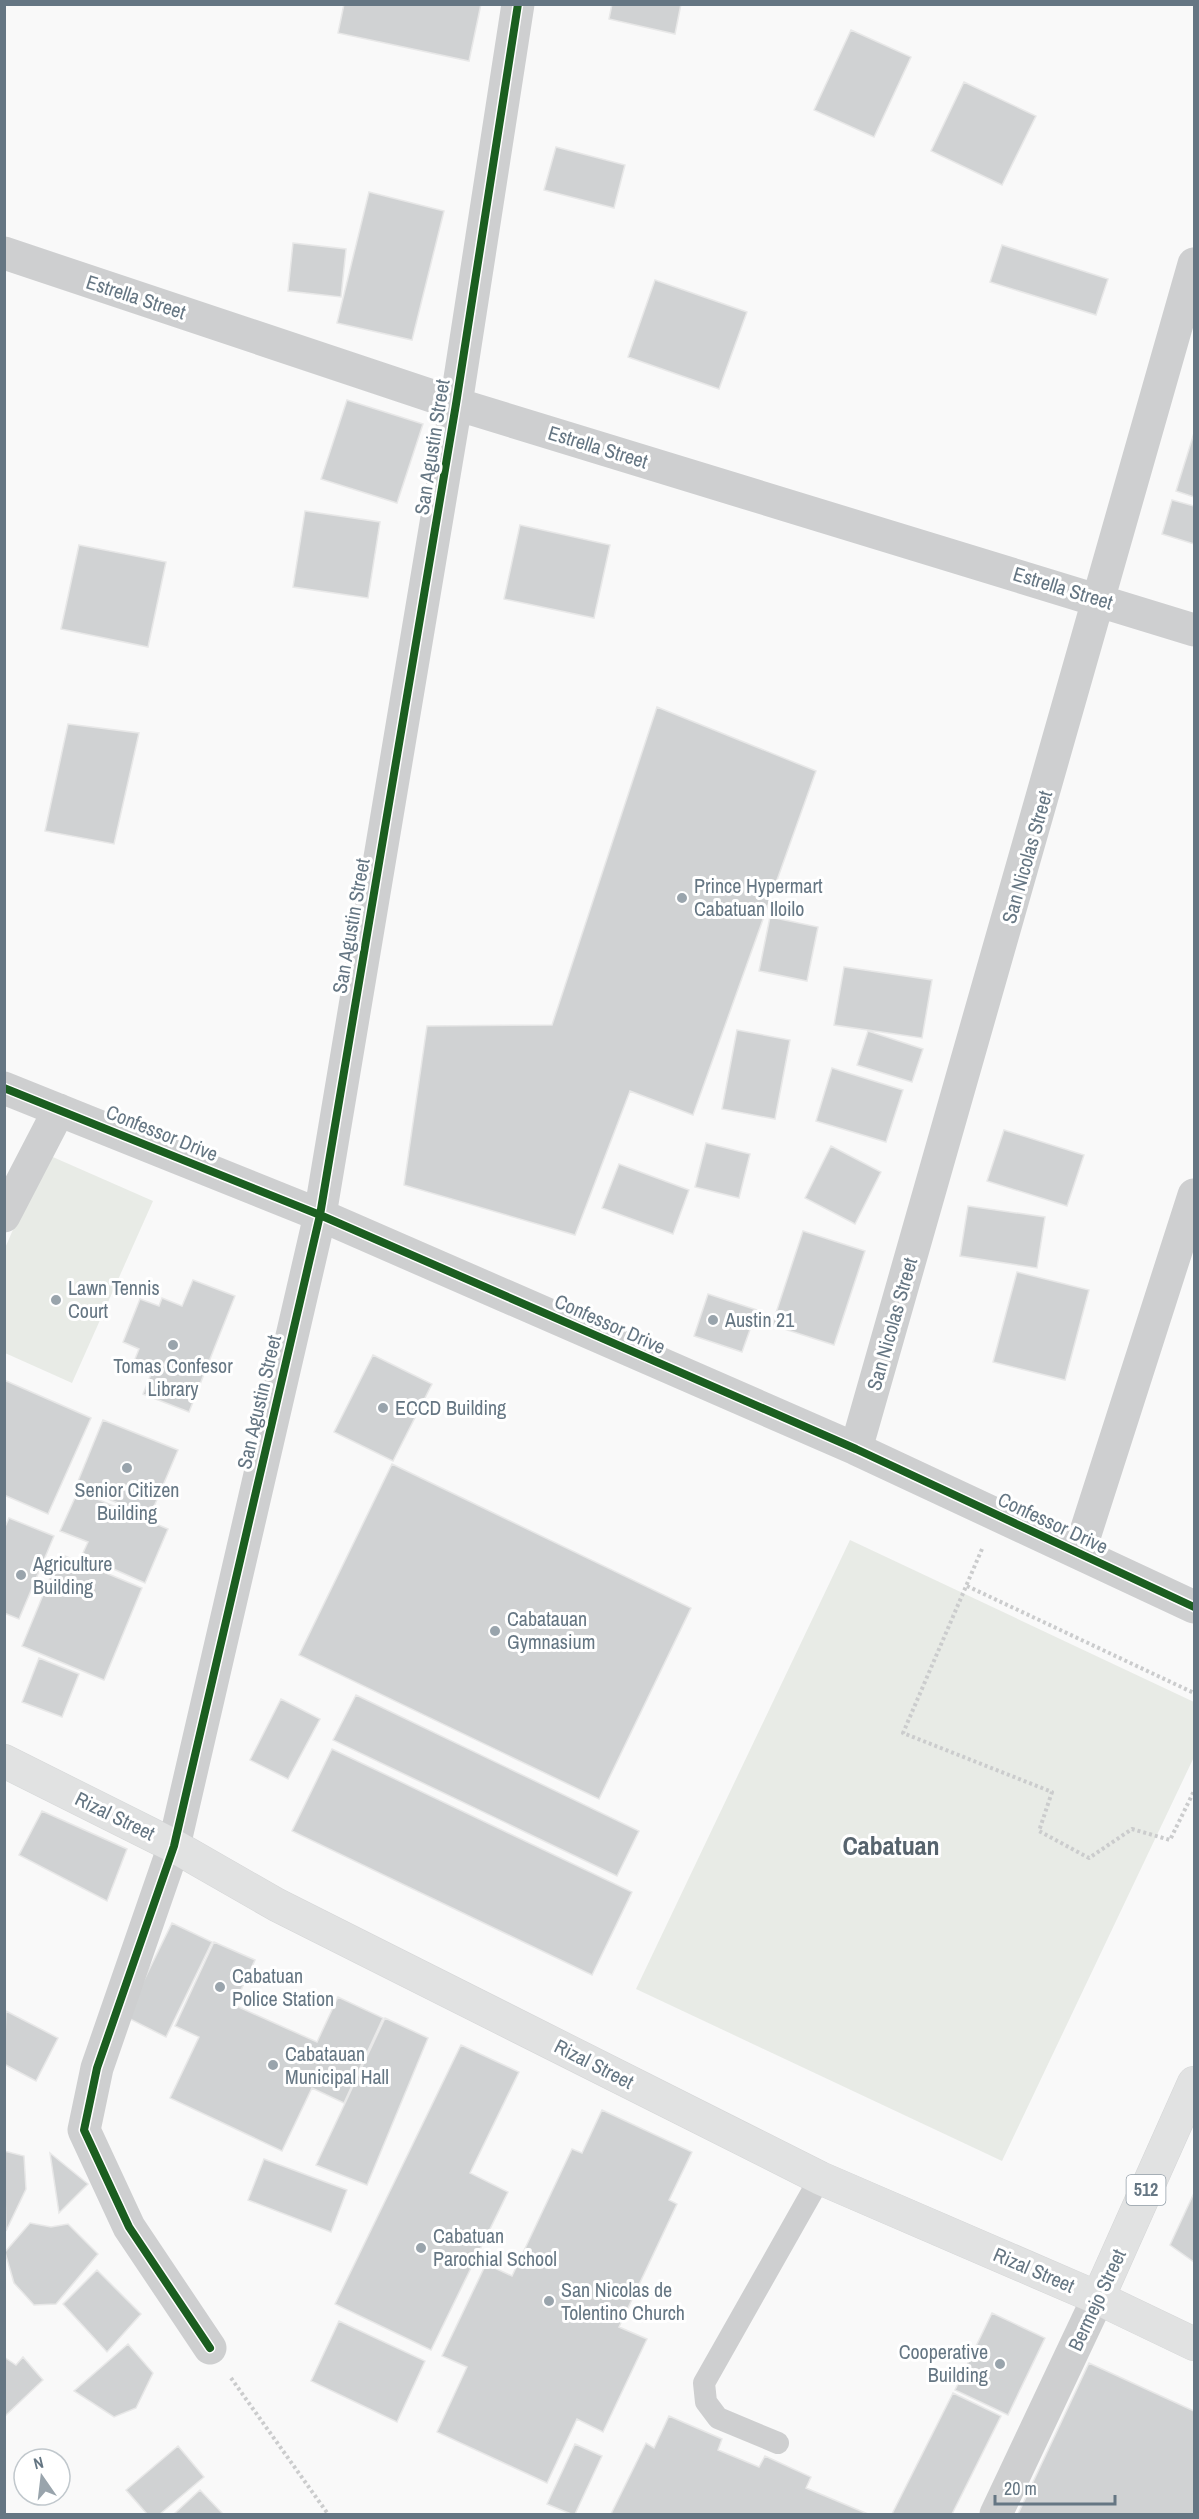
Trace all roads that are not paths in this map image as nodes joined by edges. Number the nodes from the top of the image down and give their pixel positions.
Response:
1 (518, 4) edge
2 (4, 253) edge
3 (1194, 264) edge
4 (456, 404) junction
5 (1101, 600) junction
6 (1194, 630) edge
7 (4, 1088) edge
8 (59, 1110) junction
9 (1194, 1195) edge
10 (320, 1215) junction
11 (4, 1216) edge
12 (856, 1449) junction
13 (1079, 1553) junction
14 (1194, 1607) edge
15 (4, 1761) edge
16 (174, 1845) junction
17 (1194, 2083) edge
18 (820, 2178) junction
19 (1098, 2298) junction
20 (1194, 2344) edge
21 (210, 2348) road end
22 (778, 2443) dead end
23 (996, 2514) edge

1 - 4 street, San Agustin Street
2 - 4 street, Estrella Street
3 - 5 street, San Nicolas Street
4 - 5 street, Estrella Street
4 - 10 street, San Agustin Street
5 - 6 street, Estrella Street
5 - 12 street, San Nicolas Street
7 - 8 street, Confessor Drive
8 - 10 street, Confessor Drive
8 - 11 street
9 - 13 street
10 - 12 street, Confessor Drive
10 - 16 street, San Agustin Street
12 - 13 street, Confessor Drive
13 - 14 street, Confessor Drive
15 - 16 main road, Rizal Street
16 - 18 main road, Rizal Street
16 - 21 street, San Agustin Street
17 - 19 main road, Bermejo Street / 512
18 - 19 main road, Rizal Street
18 - 22 lane
19 - 20 main road, Rizal Street
19 - 23 street, Bermejo Street

